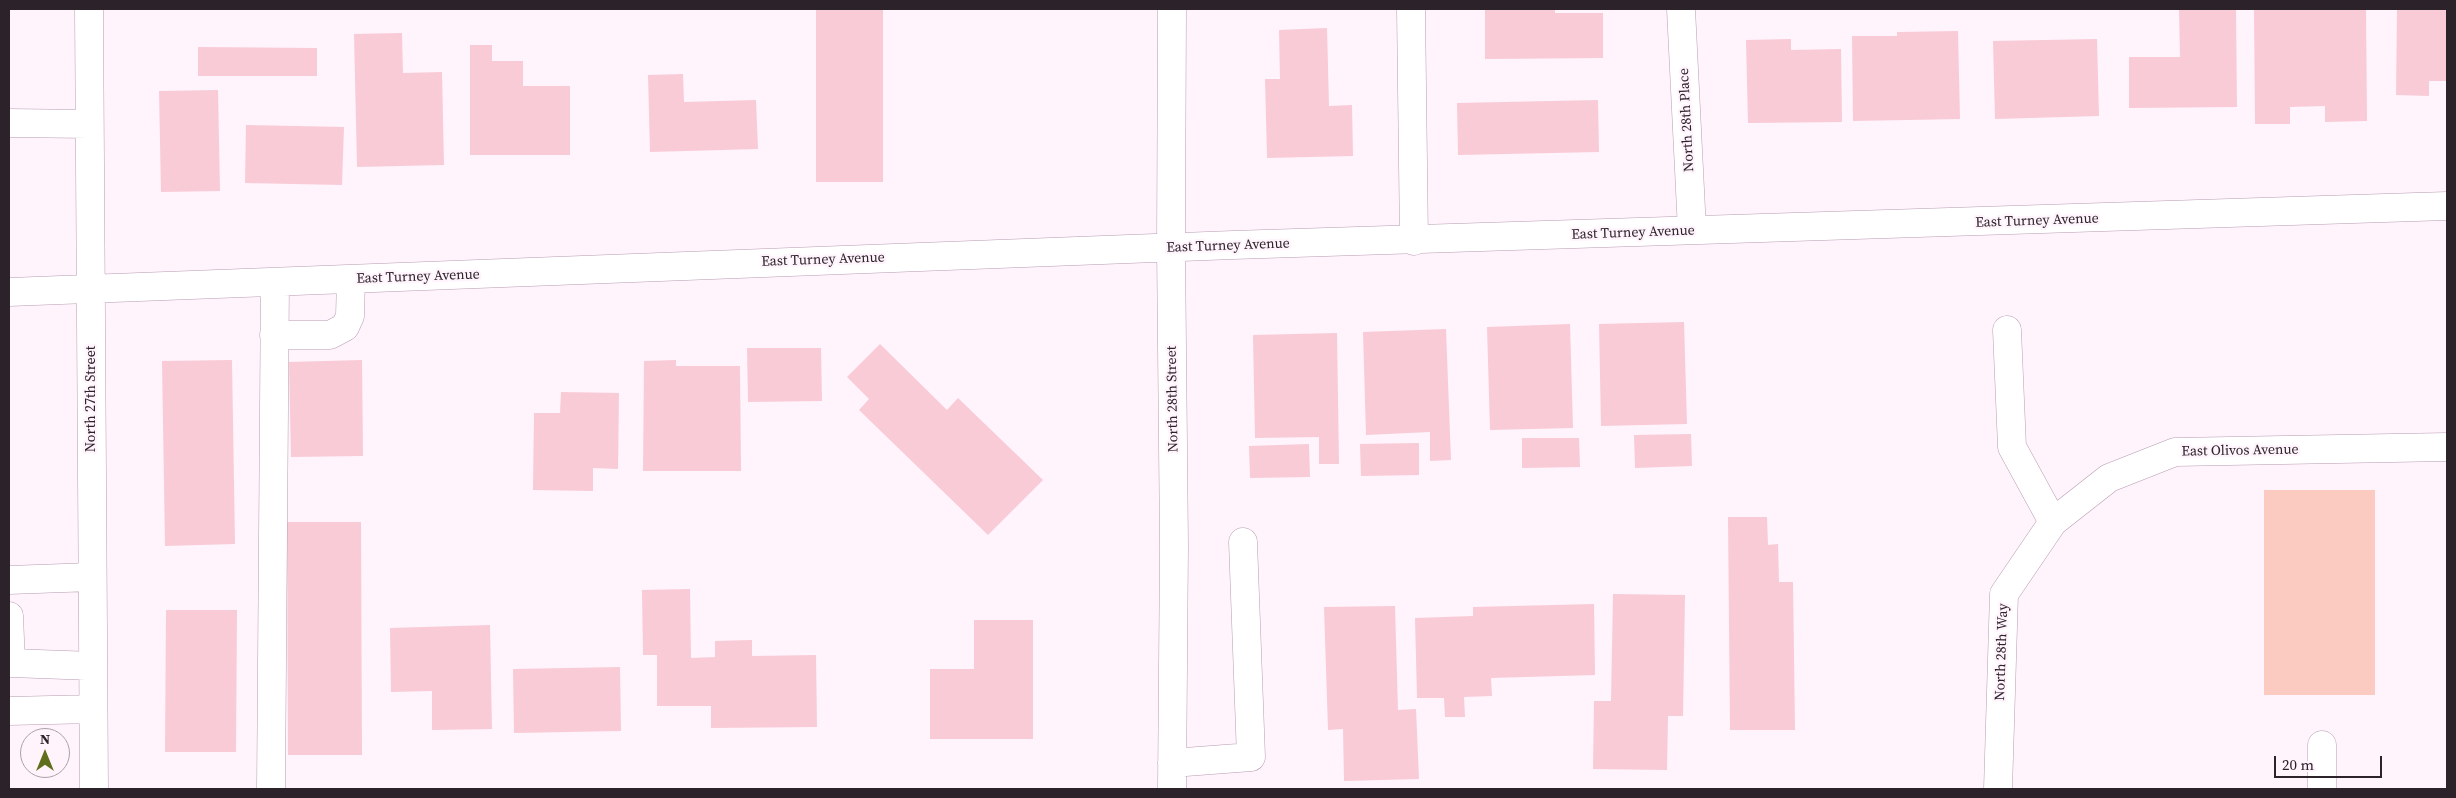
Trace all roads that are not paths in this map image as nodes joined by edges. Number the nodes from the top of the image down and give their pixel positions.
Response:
1 (89, 9) edge
2 (1172, 9) edge
3 (1411, 9) edge
4 (1681, 9) edge
5 (9, 123) edge
6 (89, 124) junction
7 (2447, 206) edge
8 (1692, 230) junction
9 (1414, 240) junction
10 (1171, 248) junction
11 (351, 280) junction
12 (275, 282) junction
13 (90, 289) junction
14 (9, 292) edge
15 (2007, 330) dead end
16 (274, 335) junction
17 (2447, 447) edge
18 (2053, 522) junction
19 (1243, 542) dead end
20 (92, 577) junction
21 (9, 580) edge
22 (9, 616) edge
23 (93, 666) junction
24 (93, 709) junction
25 (9, 711) edge
26 (2322, 745) dead end
27 (1172, 763) junction
28 (94, 789) edge
29 (271, 789) edge
30 (1172, 789) edge
31 (1998, 789) edge
32 (2322, 789) edge

1 - 6 street, North 27th Street
2 - 10 street, North 28th Street
3 - 9 street
4 - 8 street, North 28th Place
5 - 6 street
6 - 13 street, North 27th Street
7 - 8 street, East Turney Avenue
8 - 9 street, East Turney Avenue
9 - 10 street, East Turney Avenue
10 - 11 street, East Turney Avenue
10 - 27 street, North 28th Street
11 - 12 street, East Turney Avenue
11 - 16 street
12 - 13 street, East Turney Avenue
12 - 16 street
13 - 14 street, East Turney Avenue
13 - 20 street, North 27th Street
15 - 18 street
16 - 29 street
17 - 18 street, East Olivos Avenue
18 - 31 street, North 28th Way
19 - 27 street
20 - 21 street
20 - 23 street, North 27th Street
22 - 23 street
23 - 24 street, North 27th Street
24 - 25 street
24 - 28 street, North 27th Street
26 - 32 street
27 - 30 street, North 28th Street

